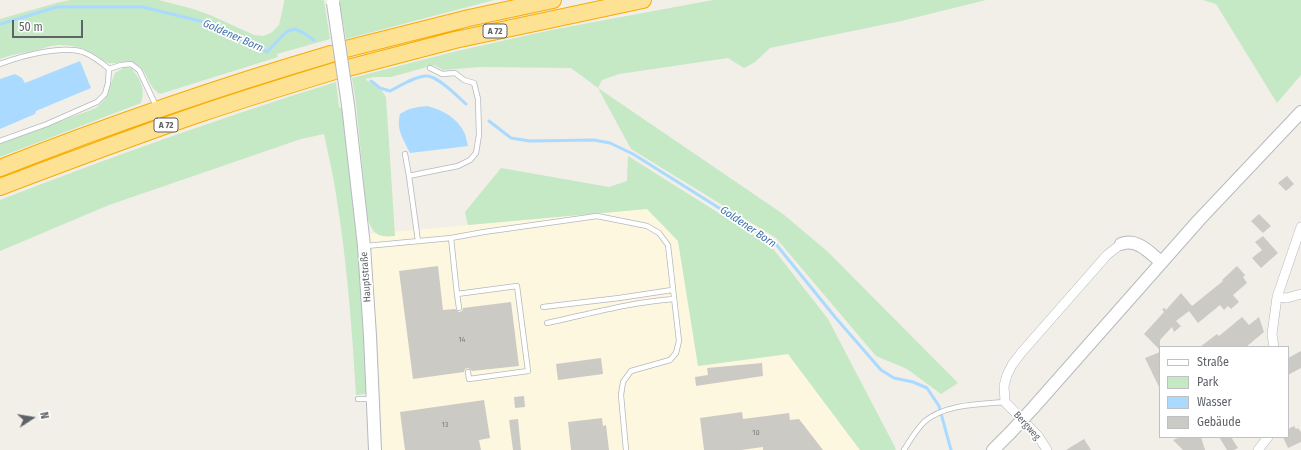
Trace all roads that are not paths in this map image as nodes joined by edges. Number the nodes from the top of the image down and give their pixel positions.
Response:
1 (553, 0) edge
2 (643, 0) edge
3 (332, 1) edge
4 (0, 64) edge
5 (430, 68) dead end
6 (109, 69) junction
7 (158, 109) junction
8 (1301, 112) edge
9 (0, 141) edge
10 (405, 154) dead end
11 (0, 168) edge
12 (409, 176) junction
13 (0, 187) edge
14 (1301, 227) edge
15 (451, 238) junction
16 (418, 241) junction
17 (1121, 244) joint
18 (364, 246) junction
19 (1161, 262) junction
20 (672, 290) junction
21 (457, 294) junction
22 (1301, 294) edge
23 (1277, 297) junction
24 (674, 299) junction
25 (543, 307) dead end
26 (459, 308) dead end
27 (547, 323) dead end
28 (1274, 346) edge
29 (468, 372) dead end
30 (358, 399) dead end
31 (373, 399) junction
32 (1005, 402) junction
33 (1267, 438) edge
34 (375, 450) edge
35 (626, 450) edge
36 (904, 450) edge
37 (993, 450) edge
38 (1047, 450) edge
39 (1258, 450) edge

1 - 7 highway, A 72
2 - 13 highway, A 72
3 - 18 main road, Hauptstraße, bridge
4 - 6 lane
5 - 12 lane
6 - 7 lane
6 - 9 lane
7 - 11 highway, A 72
8 - 19 main road
10 - 12 lane
12 - 16 lane
14 - 23 street
15 - 16 lane
15 - 20 lane
15 - 21 lane
16 - 18 lane
17 - 19 main road
17 - 32 street
18 - 31 main road, Hauptstraße
19 - 37 main road, bridge
20 - 24 lane
20 - 25 lane
21 - 26 lane
21 - 29 lane
22 - 23 street
23 - 28 street
24 - 27 lane
24 - 35 lane
30 - 31 lane
31 - 34 main road, Hauptstraße
32 - 36 lane
32 - 38 street, Bergweg
33 - 39 street

